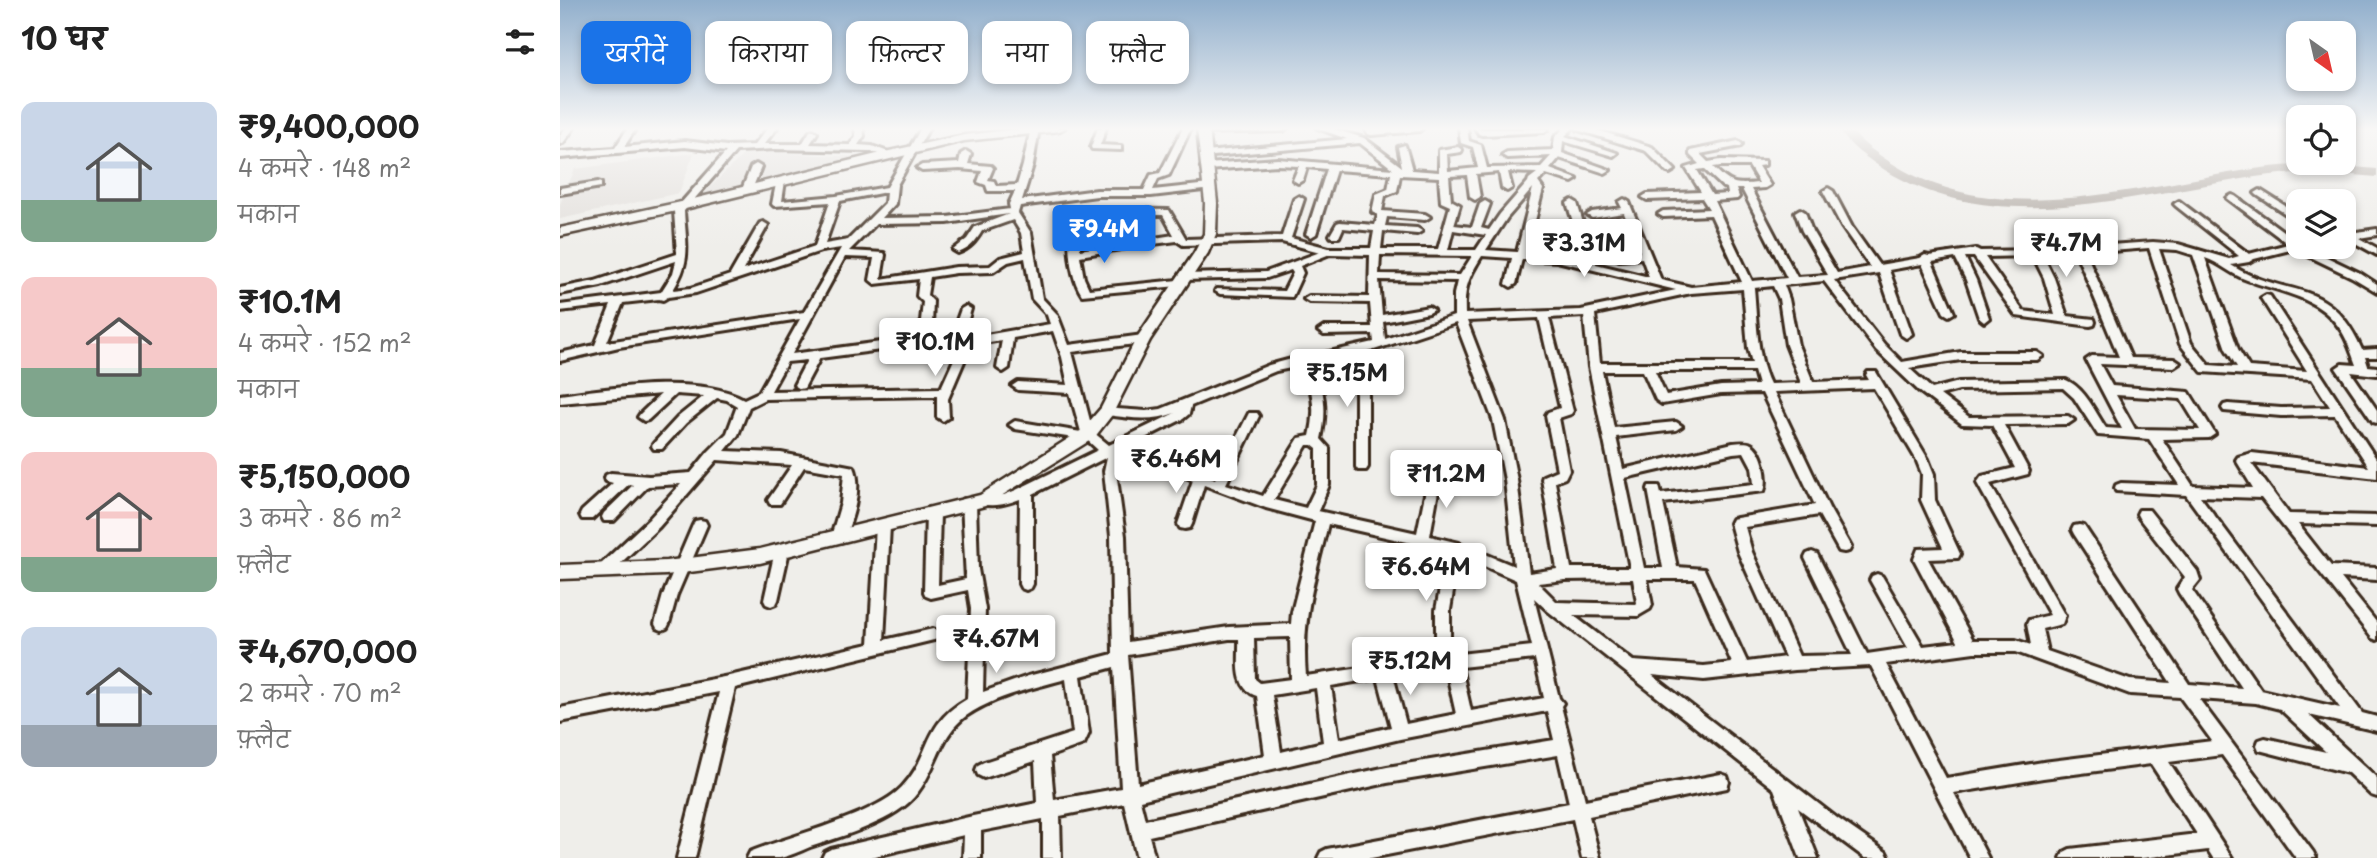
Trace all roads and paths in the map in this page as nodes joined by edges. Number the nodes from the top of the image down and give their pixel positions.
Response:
1 (716, 168) edge
2 (756, 168) edge
3 (823, 168) edge
4 (828, 168) edge
5 (902, 168) edge
6 (988, 168) edge
7 (1027, 168) edge
8 (1169, 168) edge
9 (1207, 168) edge
10 (1302, 168) edge
11 (1332, 168) edge
12 (1344, 168) edge
13 (1397, 168) edge
14 (1403, 168) edge
15 (1443, 168) edge
16 (1599, 168) edge
17 (1691, 168) edge
18 (1708, 168) edge
19 (1759, 168) edge
20 (1503, 169) junction
21 (1483, 170) joint
22 (1544, 170) junction
23 (1605, 170) dead end
24 (1471, 171) junction
25 (1403, 173) junction
26 (1444, 174) junction
27 (1572, 179) dead end
28 (1298, 180) dead end
29 (780, 181) junction
30 (1532, 181) junction
31 (598, 185) dead end
32 (748, 187) junction
33 (1209, 187) junction
34 (1731, 187) junction
35 (1745, 187) junction
36 (1020, 188) junction
37 (1507, 188) dead end
38 (890, 190) junction
39 (560, 191) edge
40 (1828, 191) dead end
41 (1152, 192) junction
42 (2260, 192) dead end
43 (1707, 196) junction
44 (1475, 197) dead end
45 (1647, 197) dead end
46 (2232, 198) dead end
47 (836, 199) junction
48 (1298, 199) dead end
49 (1572, 203) dead end
50 (683, 204) junction
51 (1485, 204) dead end
52 (2179, 204) dead end
53 (1626, 206) joint
54 (1014, 210) junction
55 (2286, 210) edge
56 (1149, 211) junction
57 (1111, 212) dead end
58 (1714, 212) junction
59 (1800, 212) dead end
60 (1382, 214) junction
61 (1663, 214) dead end
62 (1592, 215) dead end
63 (1075, 216) dead end
64 (1425, 217) dead end
65 (875, 221) junction
66 (763, 225) dead end
67 (1448, 227) junction
68 (1378, 228) junction
69 (560, 230) edge
70 (1417, 230) dead end
71 (1475, 231) junction
72 (1636, 231) junction
73 (2377, 232) edge
74 (1493, 233) junction
75 (1311, 234) dead end
76 (1335, 235) dead end
77 (2356, 235) edge
78 (1605, 236) dead end
79 (1177, 238) junction
80 (2286, 238) edge
81 (1286, 239) junction
82 (1145, 242) dead end
83 (1207, 242) junction
84 (2356, 242) edge
85 (1126, 245) dead end
86 (2153, 245) junction
87 (819, 247) junction
88 (846, 248) junction
89 (2286, 249) edge
90 (958, 250) dead end
91 (1329, 251) junction
92 (2080, 251) junction
93 (2377, 251) edge
94 (1374, 252) junction
95 (1442, 252) junction
96 (1976, 252) junction
97 (1481, 253) junction
98 (2037, 253) junction
99 (1030, 254) junction
100 (1076, 254) junction
101 (1958, 254) junction
102 (2198, 254) junction
103 (683, 255) junction
104 (1646, 255) junction
105 (1520, 256) junction
106 (1619, 257) dead end
107 (1925, 258) junction
108 (2249, 259) junction
109 (2324, 259) edge
110 (2219, 261) junction
111 (1591, 264) junction
112 (1294, 265) junction
113 (1880, 269) junction
114 (735, 275) junction
115 (925, 275) junction
116 (1374, 277) junction
117 (1831, 277) junction
118 (1463, 278) junction
119 (1180, 280) junction
120 (1656, 280) junction
121 (1793, 280) junction
122 (1777, 282) junction
123 (1511, 284) dead end
124 (1748, 284) junction
125 (2377, 289) edge
126 (1690, 290) junction
127 (560, 291) edge
128 (1220, 291) dead end
129 (663, 297) junction
130 (2266, 298) dead end
131 (1309, 299) dead end
132 (1374, 300) junction
133 (618, 302) junction
134 (560, 308) edge
135 (966, 309) dead end
136 (1429, 310) dead end
137 (1589, 312) junction
138 (1949, 313) dead end
139 (1543, 314) junction
140 (806, 315) junction
141 (1461, 317) junction
142 (1984, 318) dead end
143 (2062, 318) junction
144 (2090, 322) dead end
145 (1378, 324) junction
146 (1054, 327) junction
147 (960, 330) junction
148 (1324, 331) dead end
149 (1906, 334) dead end
150 (1008, 337) junction
151 (1143, 338) junction
152 (967, 342) junction
153 (1380, 344) junction
154 (881, 346) dead end
155 (599, 348) junction
156 (1065, 349) junction
157 (1362, 350) junction
158 (2377, 354) edge
159 (2357, 355) junction
160 (560, 356) edge
161 (815, 356) junction
162 (2037, 356) dead end
163 (783, 359) junction
164 (1303, 360) junction
165 (2126, 360) junction
166 (2174, 363) dead end
167 (1647, 366) junction
168 (1900, 366) junction
169 (1595, 367) junction
170 (1757, 367) junction
171 (1003, 368) dead end
172 (2364, 369) junction
173 (2377, 371) edge
174 (2246, 372) junction
175 (2314, 375) junction
176 (800, 385) dead end
177 (1018, 386) dead end
178 (1809, 387) junction
179 (1075, 389) junction
180 (1766, 389) junction
181 (2109, 390) junction
182 (672, 391) junction
183 (946, 392) junction
184 (1930, 393) junction
185 (714, 394) junction
186 (763, 395) junction
187 (560, 400) edge
188 (1185, 403) junction
189 (744, 404) junction
190 (2228, 408) dead end
191 (1107, 411) junction
192 (2338, 411) junction
193 (1253, 416) dead end
194 (644, 417) dead end
195 (943, 417) dead end
196 (2377, 419) edge
197 (2068, 420) dead end
198 (1996, 422) junction
199 (1015, 425) dead end
200 (1676, 426) dead end
201 (1609, 433) junction
202 (2131, 434) junction
203 (1086, 435) junction
204 (2153, 435) junction
205 (1315, 440) junction
206 (658, 446) dead end
207 (1110, 452) junction
208 (712, 455) junction
209 (800, 463) junction
210 (1362, 467) dead end
211 (2377, 471) edge
212 (1435, 475) dead end
213 (1617, 475) junction
214 (611, 478) dead end
215 (692, 478) junction
216 (1200, 478) junction
217 (626, 479) junction
218 (645, 481) junction
219 (1218, 486) junction
220 (2121, 488) dead end
221 (1027, 491) junction
222 (2189, 491) junction
223 (2264, 493) junction
224 (775, 500) dead end
225 (977, 501) junction
226 (1266, 503) junction
227 (1823, 509) junction
228 (933, 513) junction
229 (2144, 514) dead end
230 (587, 515) dead end
231 (1317, 516) junction
232 (609, 517) dead end
233 (2285, 519) junction
234 (2377, 521) edge
235 (700, 524) dead end
236 (1185, 524) dead end
237 (883, 526) junction
238 (2079, 530) dead end
239 (838, 537) junction
240 (1423, 538) junction
241 (1454, 547) junction
242 (1844, 547) dead end
243 (782, 551) junction
244 (1812, 558) dead end
245 (684, 566) junction
246 (605, 569) junction
247 (560, 572) edge
248 (2327, 572) junction
249 (1639, 573) junction
250 (1671, 573) junction
251 (1565, 574) junction
252 (2377, 574) edge
253 (1523, 578) junction
254 (1877, 580) dead end
255 (974, 583) junction
256 (1026, 584) dead end
257 (771, 600) dead end
258 (1555, 608) junction
259 (662, 624) dead end
260 (1297, 630) junction
261 (1246, 632) junction
262 (2377, 634) edge
263 (933, 635) dead end
264 (1969, 647) junction
265 (876, 649) junction
266 (1538, 652) junction
267 (1919, 654) junction
268 (1121, 655) junction
269 (2041, 655) junction
270 (1869, 660) junction
271 (1448, 663) junction
272 (1795, 663) junction
273 (1630, 667) junction
274 (1384, 670) junction
275 (1743, 670) junction
276 (1073, 672) junction
277 (1323, 681) junction
278 (729, 683) junction
279 (1299, 685) junction
280 (1264, 690) junction
281 (2186, 693) junction
282 (2256, 696) junction
283 (2282, 700) junction
284 (975, 703) junction
285 (1555, 703) junction
286 (560, 715) edge
287 (2356, 718) junction
288 (1465, 719) junction
289 (2377, 723) edge
290 (1400, 732) junction
291 (2265, 745) dead end
292 (1564, 746) junction
293 (1332, 747) junction
294 (2225, 747) junction
295 (1042, 751) junction
296 (2156, 757) junction
297 (1273, 761) junction
298 (2352, 766) junction
299 (984, 769) dead end
300 (1721, 782) dead end
301 (1780, 785) junction
302 (1942, 787) junction
303 (2377, 789) edge
304 (1130, 794) junction
305 (1578, 808) junction
306 (1049, 810) junction
307 (973, 824) junction
308 (1140, 830) junction
309 (2212, 841) junction
310 (686, 858) edge
311 (756, 858) edge
312 (831, 858) edge
313 (972, 858) edge
314 (1052, 858) edge
315 (1146, 858) edge
316 (1327, 858) edge
317 (1591, 858) edge
318 (1809, 858) edge
319 (1880, 858) edge
320 (1979, 858) edge
321 (2070, 858) edge
322 (2223, 858) edge
323 (2307, 858) edge

1 - 50 street
2 - 32 street
3 - 32 main road
4 - 29 main road
5 - 38 street
6 - 36 street
7 - 36 street
8 - 41 street
9 - 33 main road
10 - 28 street
11 - 75 street
12 - 25 street
13 - 25 street
14 - 25 street
15 - 26 street
16 - 23 street
17 - 43 street
18 - 34 street
19 - 35 street
20 - 21 street
20 - 22 street
20 - 37 street
21 - 24 street
22 - 27 street
22 - 30 street
24 - 26 street
24 - 44 street
25 - 26 street
25 - 60 street
26 - 67 street
29 - 47 street
29 - 50 main road
30 - 74 street
30 - 105 street
31 - 39 street
32 - 50 main road
33 - 41 street
33 - 83 main road
34 - 35 street
34 - 43 street
35 - 121 street
36 - 54 street
38 - 47 street
38 - 65 street
40 - 113 street
41 - 54 street
41 - 56 street
42 - 55 street
43 - 45 street
43 - 58 street
46 - 80 street
47 - 87 street
48 - 81 street
49 - 111 street
50 - 69 main road
50 - 103 street
51 - 71 street
52 - 108 street
53 - 62 street
53 - 72 street
54 - 65 street
54 - 90 street
54 - 99 street
56 - 57 street
56 - 79 street
58 - 61 street
58 - 124 street
59 - 117 street
60 - 64 street
60 - 68 street
63 - 100 street
65 - 88 street
66 - 114 street
67 - 71 street
67 - 95 street
68 - 70 street
68 - 76 street
68 - 94 street
71 - 74 street
72 - 78 street
72 - 104 street
73 - 77 street
74 - 97 street
79 - 82 street
79 - 83 street
81 - 83 street
81 - 91 street
83 - 119 main road
84 - 93 street
85 - 100 street
86 - 92 street
86 - 102 street
86 - 174 street
87 - 88 street
87 - 114 street
88 - 115 street
88 - 140 street
89 - 108 street
91 - 94 street
91 - 112 street
92 - 98 street
92 - 165 street
94 - 95 street
94 - 116 street
95 - 97 street
96 - 98 street
96 - 101 street
96 - 143 street
97 - 105 street
97 - 118 street
98 - 143 street
99 - 115 street
99 - 146 street
100 - 119 street
101 - 107 street
101 - 142 street
102 - 110 street
102 - 174 street
103 - 127 street
103 - 129 street
104 - 106 street
104 - 120 street
105 - 111 street
105 - 123 street
107 - 113 street
107 - 138 street
108 - 110 street
109 - 125 street
110 - 159 street
111 - 120 street
112 - 119 street
112 - 128 street
113 - 117 street
113 - 149 street
114 - 129 street
115 - 147 street
116 - 118 street
116 - 132 street
117 - 121 street
117 - 168 street
118 - 141 street
119 - 151 main road
120 - 126 street
121 - 122 street
122 - 124 street
122 - 178 street
124 - 126 street
124 - 170 street
126 - 137 street
129 - 133 street
130 - 175 street
131 - 132 street
132 - 145 street
133 - 134 street
133 - 155 street
135 - 147 street
136 - 145 street
137 - 139 street
137 - 169 street
139 - 141 street
139 - 251 street
140 - 155 street
140 - 163 street
141 - 153 street
141 - 253 street
143 - 144 street
145 - 148 street
145 - 153 street
146 - 150 street
146 - 156 street
147 - 152 street
150 - 152 street
150 - 171 street
151 - 156 street
151 - 191 main road
152 - 183 street
153 - 157 street
154 - 161 street
155 - 160 street
156 - 179 street
157 - 164 street
157 - 210 street
158 - 159 street
159 - 172 street
161 - 163 street
161 - 176 street
162 - 168 street
163 - 186 street
164 - 188 street
164 - 205 street
165 - 166 street
165 - 181 street
167 - 169 street
167 - 170 street
167 - 180 street
168 - 184 street
169 - 201 street
170 - 180 street
172 - 173 street
172 - 196 street
174 - 175 street
175 - 192 street
177 - 179 street
178 - 180 street
178 - 264 street
179 - 203 street
180 - 227 street
181 - 202 street
181 - 204 street
182 - 185 street
182 - 187 street
182 - 194 street
183 - 186 street
183 - 195 street
184 - 198 street
184 - 202 street
185 - 189 street
185 - 206 street
186 - 189 street
188 - 191 street
188 - 207 street
189 - 208 street
190 - 192 street
191 - 203 main road
192 - 211 street
193 - 219 street
197 - 198 street
198 - 269 street
199 - 203 street
200 - 201 street
201 - 213 street
202 - 204 street
203 - 207 street
203 - 225 main road
204 - 222 street
205 - 226 street
205 - 231 street
207 - 216 street
207 - 221 street
207 - 268 street
208 - 209 street
208 - 215 street
209 - 224 street
209 - 239 street
211 - 223 street
212 - 240 street
213 - 249 street
213 - 250 street
214 - 217 street
215 - 218 street
215 - 246 street
216 - 219 street
216 - 236 street
217 - 218 street
217 - 230 street
218 - 232 street
219 - 226 street
220 - 222 street
221 - 225 street
221 - 256 street
222 - 223 street
222 - 287 street
223 - 233 street
225 - 228 main road
225 - 255 street
226 - 231 street
227 - 242 street
227 - 272 street
228 - 237 main road
228 - 255 street
229 - 282 street
231 - 240 street
231 - 260 street
233 - 234 street
233 - 248 street
235 - 245 street
237 - 239 main road
237 - 265 street
238 - 281 street
239 - 243 main road
240 - 241 street
241 - 253 street
241 - 271 street
243 - 245 main road
243 - 257 street
244 - 270 street
245 - 246 main road
245 - 259 street
246 - 247 main road
248 - 252 street
248 - 262 street
249 - 250 street
249 - 251 street
249 - 258 street
250 - 275 street
251 - 253 street
253 - 258 street
253 - 266 street
254 - 267 street
255 - 284 street
258 - 273 street
260 - 261 street
260 - 279 street
261 - 268 street
261 - 280 street
263 - 265 street
264 - 267 street
264 - 269 street
265 - 278 street
266 - 271 street
266 - 285 street
267 - 270 street
268 - 276 street
268 - 304 street
269 - 281 street
270 - 272 street
270 - 302 street
271 - 274 street
271 - 288 street
272 - 275 street
273 - 275 street
273 - 301 street
274 - 277 street
274 - 290 street
276 - 284 street
276 - 295 street
277 - 279 street
277 - 293 street
278 - 286 street
278 - 310 street
279 - 280 street
280 - 297 street
281 - 282 street
281 - 294 street
282 - 283 street
283 - 287 street
283 - 298 street
284 - 311 street
285 - 288 street
285 - 292 street
287 - 289 street
288 - 290 street
290 - 293 street
291 - 298 street
292 - 305 street
292 - 308 street
293 - 297 street
294 - 296 street
294 - 323 street
295 - 299 street
295 - 306 street
296 - 302 street
296 - 309 street
297 - 304 street
298 - 303 street
300 - 305 street
301 - 318 street
301 - 319 street
302 - 320 street
304 - 306 street
304 - 308 street
305 - 316 street
305 - 317 street
306 - 307 street
306 - 314 street
307 - 312 street
307 - 313 street
308 - 315 street
309 - 321 street
309 - 322 street

